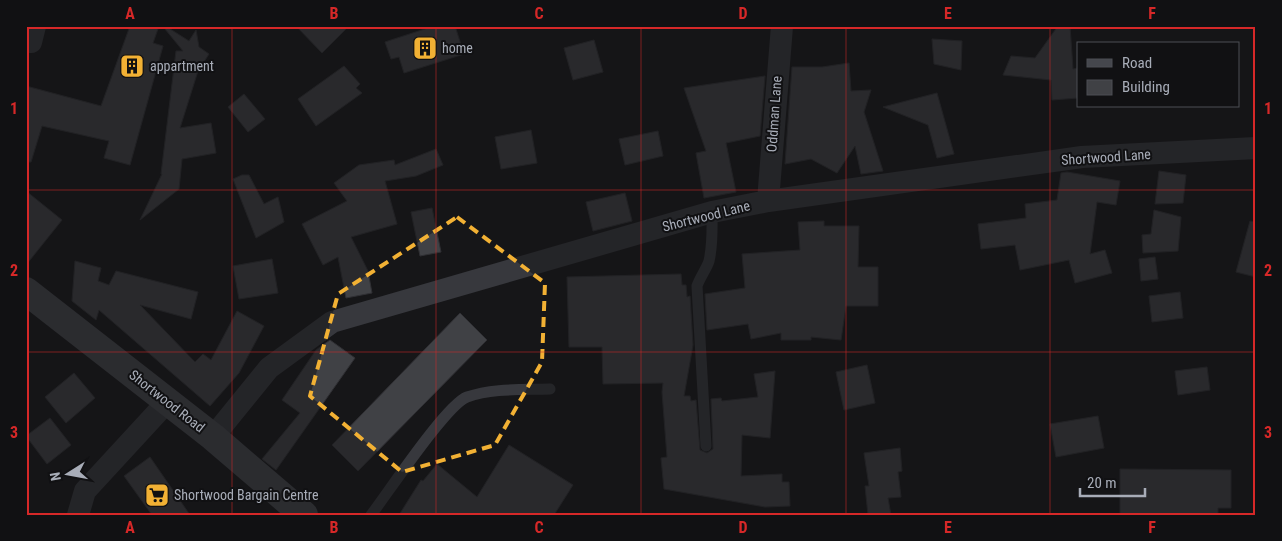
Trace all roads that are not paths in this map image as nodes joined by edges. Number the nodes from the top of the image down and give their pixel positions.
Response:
1 (782, 26) edge
2 (1256, 148) edge
3 (768, 201) junction
4 (712, 212) junction
5 (26, 291) edge
6 (550, 389) dead end
7 (167, 402) junction
8 (213, 437) junction
9 (706, 446) dead end
10 (78, 515) edge
11 (304, 515) edge
12 (371, 515) edge

1 - 3 street, Oddman Lane
2 - 3 street, Shortwood Lane
3 - 4 street, Shortwood Lane
4 - 8 street, Shortwood Lane
4 - 9 lane
5 - 7 main road, Shortwood Road
6 - 12 lane
7 - 8 main road, Shortwood Road
7 - 10 street
8 - 11 main road, Shortwood Road

